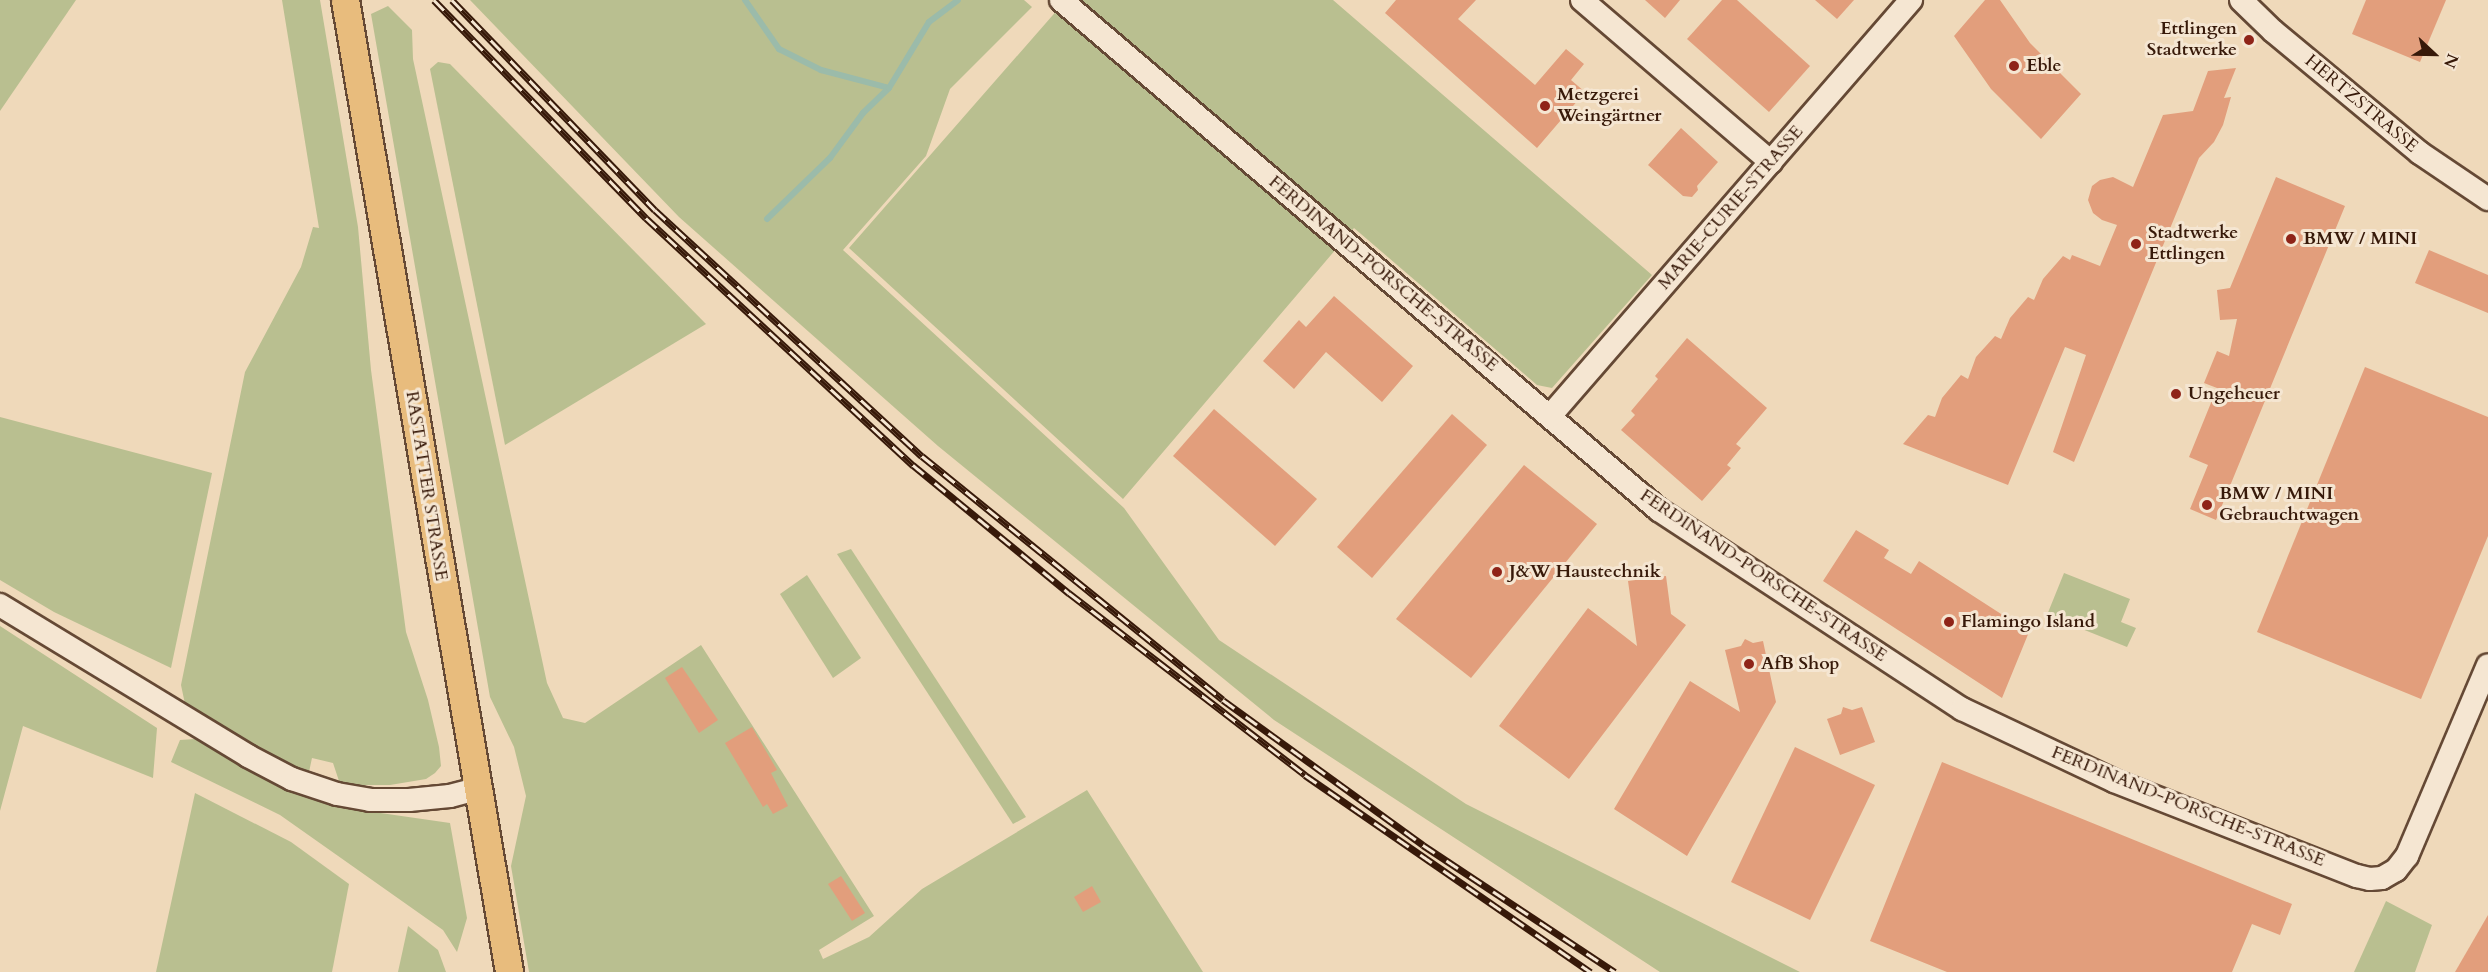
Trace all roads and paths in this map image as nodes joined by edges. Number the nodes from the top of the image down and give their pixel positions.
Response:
1 (1061, 0) edge
2 (1911, 0) edge
3 (2241, 0) edge
4 (1589, 2) edge
5 (345, 5) edge
6 (1771, 162) junction
7 (2488, 199) edge
8 (1550, 416) junction
9 (0, 605) edge
10 (2488, 665) edge
11 (476, 789) junction
12 (510, 972) edge

1 - 8 street, FERDINAND-PORSCHE-STRASSE
2 - 6 street, MARIE-CURIE-STRASSE
3 - 7 street, HERTZSTRASSE
4 - 6 street
5 - 11 main road, RASTATTER STRASSE
6 - 8 street, MARIE-CURIE-STRASSE
8 - 10 street, FERDINAND-PORSCHE-STRASSE
9 - 11 street
11 - 12 main road, RASTATTER STRASSE

